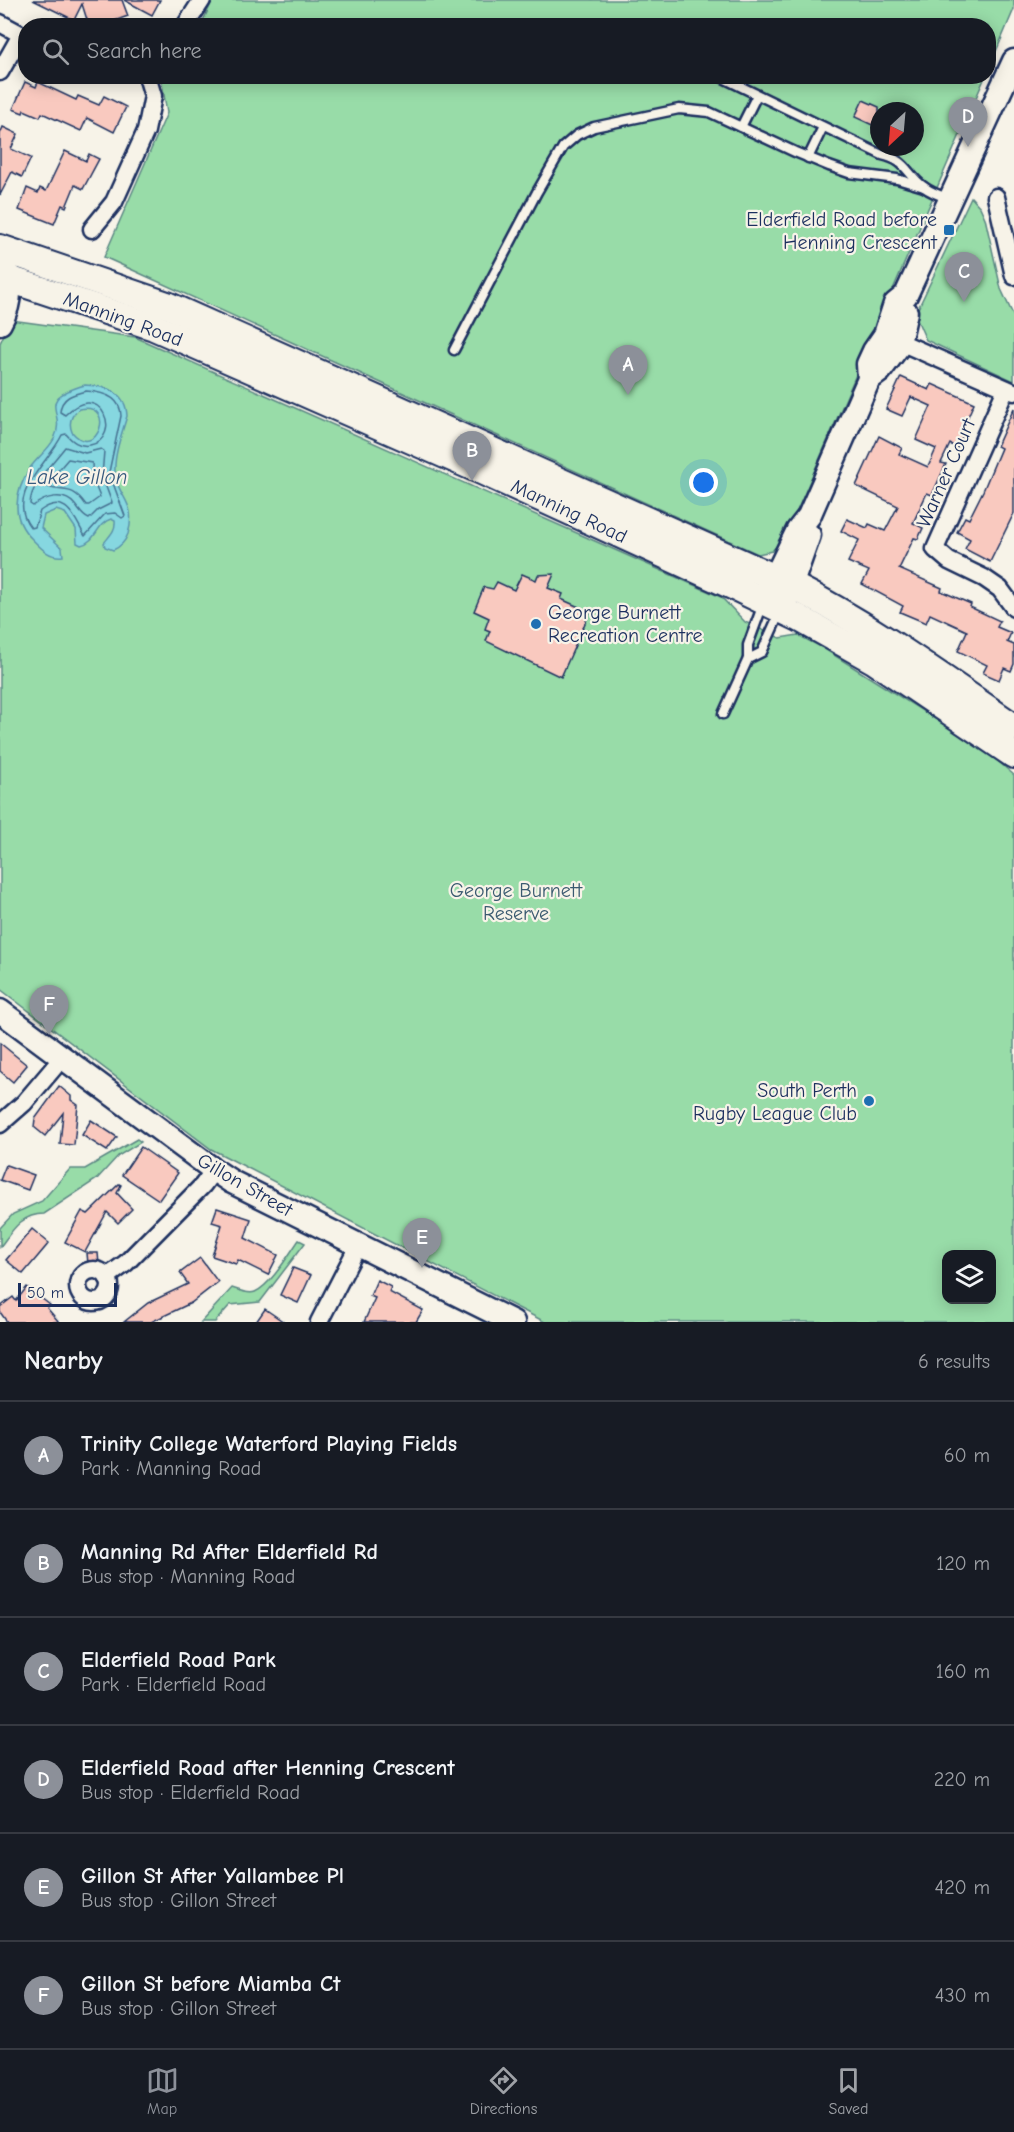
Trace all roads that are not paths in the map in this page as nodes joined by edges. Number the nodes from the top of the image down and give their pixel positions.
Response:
1 (202, 0) edge
2 (190, 18) edge
3 (0, 23) edge
4 (18, 33) edge
5 (18, 44) edge
6 (1014, 61) edge
7 (0, 72) edge
8 (149, 84) edge
9 (735, 84) edge
10 (757, 95) junction
11 (741, 127) junction
12 (823, 127) junction
13 (808, 158) junction
14 (924, 187) junction
15 (996, 197) dead end
16 (951, 199) junction
17 (92, 229) dead end
18 (0, 248) edge
19 (59, 268) junction
20 (2, 276) edge
21 (1014, 276) edge
22 (0, 323) edge
23 (892, 339) junction
24 (454, 350) dead end
25 (1010, 391) edge
26 (778, 593) junction
27 (1014, 608) edge
28 (748, 659) junction
29 (723, 714) dead end
30 (1014, 727) edge
31 (1014, 755) edge
32 (0, 1011) edge
33 (63, 1057) junction
34 (0, 1124) edge
35 (214, 1170) junction
36 (358, 1244) junction
37 (107, 1277) dead end
38 (319, 1322) edge
39 (513, 1322) edge

1 - 2 street
3 - 4 street
5 - 7 street
6 - 16 street
8 - 17 street
9 - 10 lane
10 - 11 lane
10 - 12 lane
11 - 13 lane
11 - 24 lane
12 - 13 lane
12 - 14 lane
13 - 14 lane
14 - 16 lane
15 - 21 street
16 - 23 street
18 - 19 main road, Manning Road
19 - 20 street
19 - 26 main road, Manning Road
20 - 22 street
20 - 26 main road, Manning Road
23 - 25 street
23 - 26 street
25 - 27 street, Warner Court
26 - 28 lane
26 - 28 lane
26 - 30 main road, Manning Road
26 - 31 main road, Manning Road
28 - 29 lane
32 - 33 street, Gillon Street
33 - 34 street
33 - 35 street, Gillon Street
35 - 36 street, Gillon Street
35 - 37 street
36 - 38 street
36 - 39 street, Gillon Street

